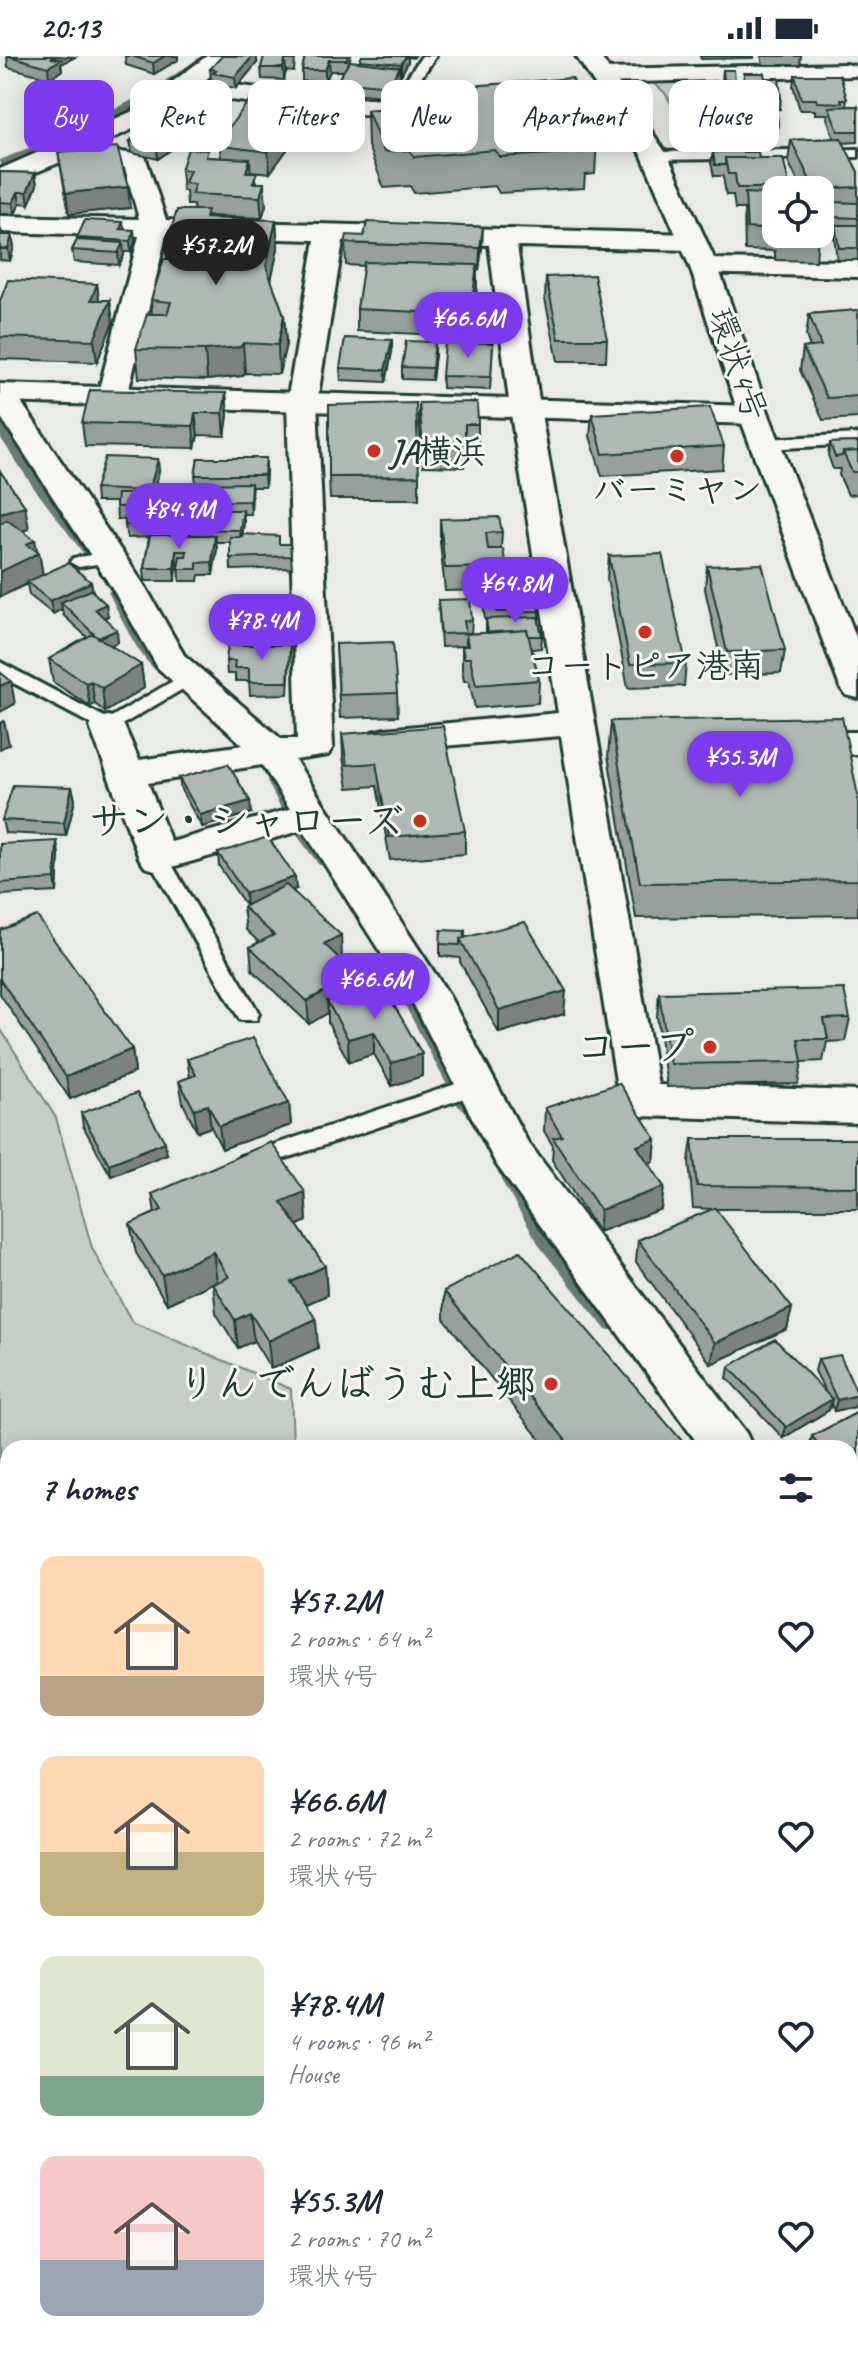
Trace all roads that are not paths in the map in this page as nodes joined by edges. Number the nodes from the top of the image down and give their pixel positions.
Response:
1 (223, 56) edge
2 (429, 56) edge
3 (595, 66) edge
4 (846, 71) dead end
5 (190, 80) edge
6 (412, 80) edge
7 (232, 93) edge
8 (381, 107) edge
9 (59, 152) edge
10 (75, 152) edge
11 (652, 152) edge
12 (858, 153) edge
13 (655, 156) junction
14 (0, 179) edge
15 (0, 224) edge
16 (155, 228) junction
17 (330, 235) junction
18 (502, 238) junction
19 (698, 255) junction
20 (858, 269) edge
21 (0, 393) edge
22 (112, 397) junction
23 (302, 402) junction
24 (525, 408) junction
25 (760, 429) junction
26 (858, 439) edge
27 (0, 668) edge
28 (188, 680) junction
29 (858, 687) edge
30 (108, 727) junction
31 (590, 736) junction
32 (750, 742) edge
33 (858, 743) edge
34 (315, 747) junction
35 (267, 751) junction
36 (126, 774) junction
37 (310, 816) junction
38 (158, 858) junction
39 (411, 971) junction
40 (369, 983) dead end
41 (248, 1014) dead end
42 (474, 1086) junction
43 (858, 1107) edge
44 (223, 1171) edge
45 (723, 1440) edge

1 - 5 street
2 - 6 lane
3 - 4 street
7 - 8 street
9 - 14 street
10 - 16 street
11 - 13 street, 環状4号
12 - 13 lane
13 - 19 street, 環状4号
15 - 16 street
16 - 17 street
16 - 22 street
17 - 18 street
17 - 23 street
18 - 19 street
18 - 24 street
19 - 20 street
19 - 25 street, 環状4号
21 - 22 street
21 - 28 street
22 - 23 street
23 - 24 street
23 - 34 street
24 - 25 street
24 - 31 street
25 - 26 lane
25 - 29 street, 環状4号
27 - 30 lane
28 - 30 lane
28 - 35 street
30 - 36 street
31 - 34 street
31 - 43 street
32 - 33 street
34 - 35 street
35 - 36 street
35 - 37 street
36 - 38 street
37 - 38 street
37 - 39 street
38 - 41 lane
39 - 40 lane
39 - 42 street
42 - 44 lane
42 - 45 street

